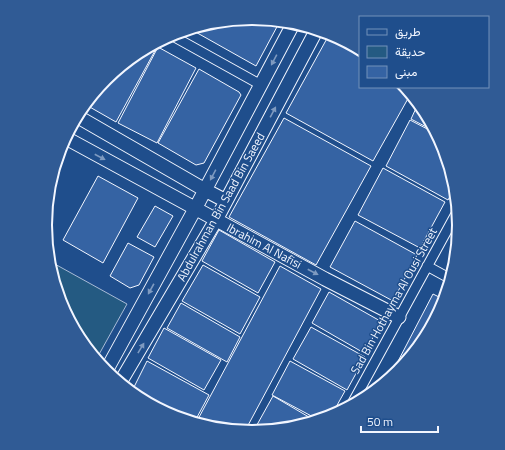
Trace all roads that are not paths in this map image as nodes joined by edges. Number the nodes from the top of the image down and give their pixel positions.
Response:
1 (291, 29) edge
2 (314, 35) edge
3 (178, 39) edge
4 (261, 85) junction
5 (83, 119) edge
6 (71, 141) edge
7 (205, 190) junction
8 (226, 201) junction
9 (195, 209) junction
10 (216, 220) junction
11 (452, 221) edge
12 (427, 266) junction
13 (446, 276) edge
14 (399, 317) junction
15 (110, 365) edge
16 (123, 377) edge
17 (357, 395) edge

1 -> 4 street, Abdulrahman Bin Saad Bin Saeed
8 -> 2 street, Abdulrahman Bin Saad Bin Saeed
3 - 4 street
4 -> 7 street, Abdulrahman Bin Saad Bin Saeed
5 - 7 street
6 -> 9 street, Ibrahim Al Nafisi
7 - 8 street
7 - 9 street, Abdulrahman Bin Saad Bin Saeed
8 - 10 street, Abdulrahman Bin Saad Bin Saeed
9 - 10 street, Ibrahim Al Nafisi
9 -> 15 street, Abdulrahman Bin Saad Bin Saeed
10 -> 14 street, Ibrahim Al Nafisi
16 -> 10 street, Abdulrahman Bin Saad Bin Saeed
11 - 12 street, Sad Bin Hothayma Al Ousi Street
12 - 13 street
12 - 14 street, Sad Bin Hothayma Al Ousi Street
14 - 17 street, Sad Bin Hothayma Al Ousi Street

